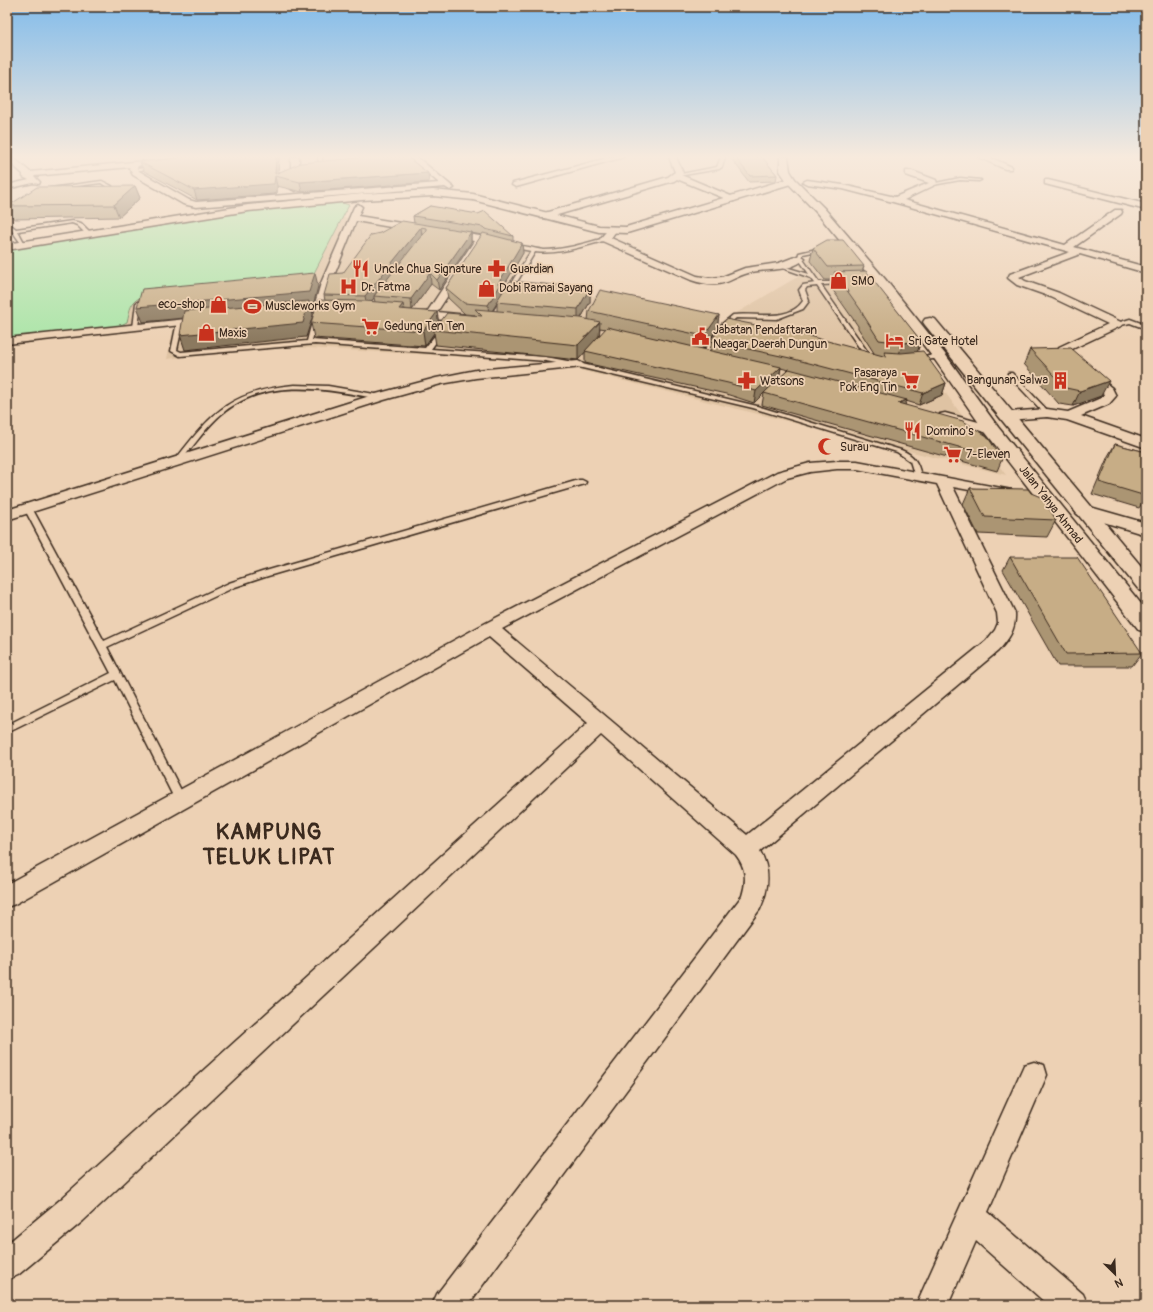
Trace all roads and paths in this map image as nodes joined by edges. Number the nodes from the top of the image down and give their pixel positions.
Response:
1 (181, 218) edge
2 (354, 218) edge
3 (355, 218) edge
4 (553, 218) edge
5 (670, 218) edge
6 (826, 218) edge
7 (838, 218) edge
8 (961, 218) edge
9 (1109, 218) edge
10 (7, 223) edge
11 (14, 230) junction
12 (425, 230) edge
13 (612, 231) junction
14 (441, 232) edge
15 (89, 234) junction
16 (605, 239) junction
17 (446, 242) edge
18 (481, 242) junction
19 (23, 244) junction
20 (503, 244) edge
21 (7, 247) edge
22 (828, 248) edge
23 (1068, 248) junction
24 (533, 251) junction
25 (1080, 251) junction
26 (800, 258) junction
27 (782, 267) junction
28 (1146, 270) edge
29 (813, 277) junction
30 (846, 283) edge
31 (817, 284) junction
32 (508, 290) junction
33 (516, 291) edge
34 (146, 300) edge
35 (314, 310) junction
36 (332, 310) edge
37 (406, 314) edge
38 (429, 316) junction
39 (451, 317) junction
40 (218, 319) edge
41 (491, 320) junction
42 (506, 321) edge
43 (180, 322) junction
44 (715, 324) edge
45 (1117, 324) junction
46 (723, 326) junction
47 (135, 327) junction
48 (1146, 327) edge
49 (731, 328) edge
50 (7, 341) edge
51 (309, 342) junction
52 (427, 350) junction
53 (699, 355) joint
54 (862, 356) edge
55 (940, 357) junction
56 (718, 360) edge
57 (912, 360) edge
58 (580, 362) junction
59 (1010, 374) dead end
60 (380, 397) junction
61 (761, 402) edge
62 (756, 407) junction
63 (1047, 413) junction
64 (932, 414) edge
65 (1009, 416) junction
66 (1069, 416) junction
67 (992, 430) junction
68 (1146, 444) edge
69 (179, 459) junction
70 (917, 476) junction
71 (943, 481) junction
72 (582, 482) dead end
73 (1049, 500) junction
74 (28, 508) junction
75 (1083, 510) junction
76 (7, 514) edge
77 (1146, 529) edge
78 (1146, 585) edge
79 (1146, 625) edge
80 (490, 628) junction
81 (102, 646) junction
82 (116, 675) junction
83 (601, 723) junction
84 (7, 729) edge
85 (180, 800) junction
86 (746, 849) junction
87 (7, 896) edge
88 (1034, 1075) dead end
89 (971, 1217) junction
90 (7, 1264) edge
91 (448, 1305) edge
92 (932, 1305) edge
93 (1072, 1305) edge

1 - 15 main road
2 - 35 street
3 - 12 street
4 - 13 main road
5 - 13 main road
6 - 55 main road, Jalan Yahya Ahmad
7 - 65 main road, Jalan Yahya Ahmad
8 - 23 street
9 - 23 street
10 - 11 lane
11 - 15 lane
11 - 19 lane
13 - 16 street
14 - 18 street
15 - 19 main road
16 - 24 lane
16 - 27 street
17 - 18 street
18 - 38 street
19 - 21 main road
20 - 24 lane
22 - 26 lane
23 - 25 street
24 - 32 lane
25 - 28 street
25 - 45 street
26 - 27 street
26 - 29 lane
27 - 29 lane
29 - 31 lane
30 - 31 lane
31 - 46 lane
31 - 54 lane
32 - 33 lane
32 - 41 lane
34 - 47 lane
35 - 36 street
35 - 51 lane
37 - 38 street
38 - 39 street
39 - 41 street
39 - 52 lane
40 - 43 street
41 - 42 street
43 - 47 street
43 - 51 lane
44 - 46 lane
45 - 48 lane
45 - 66 street
46 - 49 lane
46 - 53 lane
47 - 50 street
51 - 52 lane
52 - 58 lane
53 - 56 street
55 - 57 lane
55 - 67 main road, Jalan Yahya Ahmad
58 - 60 street
58 - 62 lane
59 - 63 lane
60 - 69 street
60 - 69 lane
61 - 62 lane
62 - 70 lane
63 - 65 street
63 - 66 street
64 - 67 street
65 - 75 main road, Jalan Yahya Ahmad
66 - 68 street
67 - 73 main road, Jalan Yahya Ahmad
69 - 74 street
70 - 71 street
70 - 80 street
71 - 73 street
71 - 86 street
72 - 81 lane
73 - 79 main road, Jalan Yahya Ahmad
74 - 76 street
74 - 81 lane
75 - 77 main road
75 - 78 main road, Jalan Yahya Ahmad
80 - 83 street
80 - 85 street
81 - 82 lane
82 - 84 lane
82 - 85 lane
83 - 86 street
83 - 90 street
85 - 87 street
86 - 91 street
88 - 89 street
89 - 92 street
89 - 93 street

